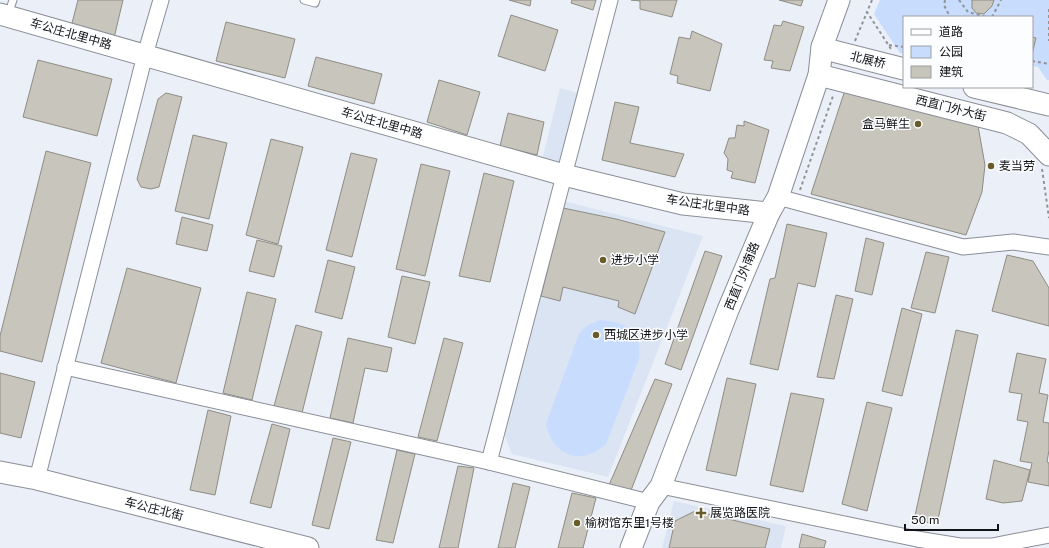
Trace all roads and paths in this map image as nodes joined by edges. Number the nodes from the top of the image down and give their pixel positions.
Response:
1 (161, 0) edge
2 (304, 0) edge
3 (316, 0) edge
4 (610, 0) edge
5 (838, 0) edge
6 (852, 0) edge
7 (872, 0) edge
8 (945, 0) edge
9 (959, 0) edge
10 (1000, 0) edge
11 (1049, 9) edge
12 (7, 10) edge
13 (950, 16) edge
14 (982, 16) edge
15 (992, 16) edge
16 (1049, 41) edge
17 (889, 45) junction
18 (903, 47) edge
19 (827, 49) junction
20 (893, 51) dead end
21 (145, 55) junction
22 (1033, 61) edge
23 (1049, 64) edge
24 (903, 69) edge
25 (820, 75) junction
26 (978, 88) edge
27 (835, 92) dead end
28 (1049, 104) edge
29 (1045, 159) edge
30 (564, 175) junction
31 (780, 204) junction
32 (1049, 218) edge
33 (1049, 247) edge
34 (65, 367) junction
35 (489, 462) junction
36 (0, 472) edge
37 (37, 479) junction
38 (661, 486) junction
39 (649, 502) junction
40 (1049, 535) edge
41 (916, 543) edge
42 (308, 548) edge
43 (631, 548) edge

1 - 21 street
2 - 3 lane
4 - 30 street
5 - 19 street
6 - 19 street
7 - 17 path
8 - 13 path
9 - 14 path
10 - 15 path
11 - 16 path
12 - 21 street, 车公庄北里中路
17 - 18 path
17 - 20 path
19 - 24 street, 北展桥
19 - 25 street, 西直门外南路
21 - 30 street, 车公庄北里中路
21 - 34 street
22 - 23 path
25 - 29 street, 西直门外大街
25 - 31 street, 西直门外南路
26 - 28 street
27 - 31 path
29 - 32 path
30 - 31 street, 车公庄北里中路
30 - 35 street
31 - 33 street
31 - 38 street, 西直门外南路
34 - 35 street
34 - 37 street
35 - 39 street
36 - 37 street, 车公庄北街
37 - 42 street, 车公庄北街
38 - 39 street, 西直门外南路
38 - 41 street
39 - 43 street, 西直门外南路
40 - 41 street

